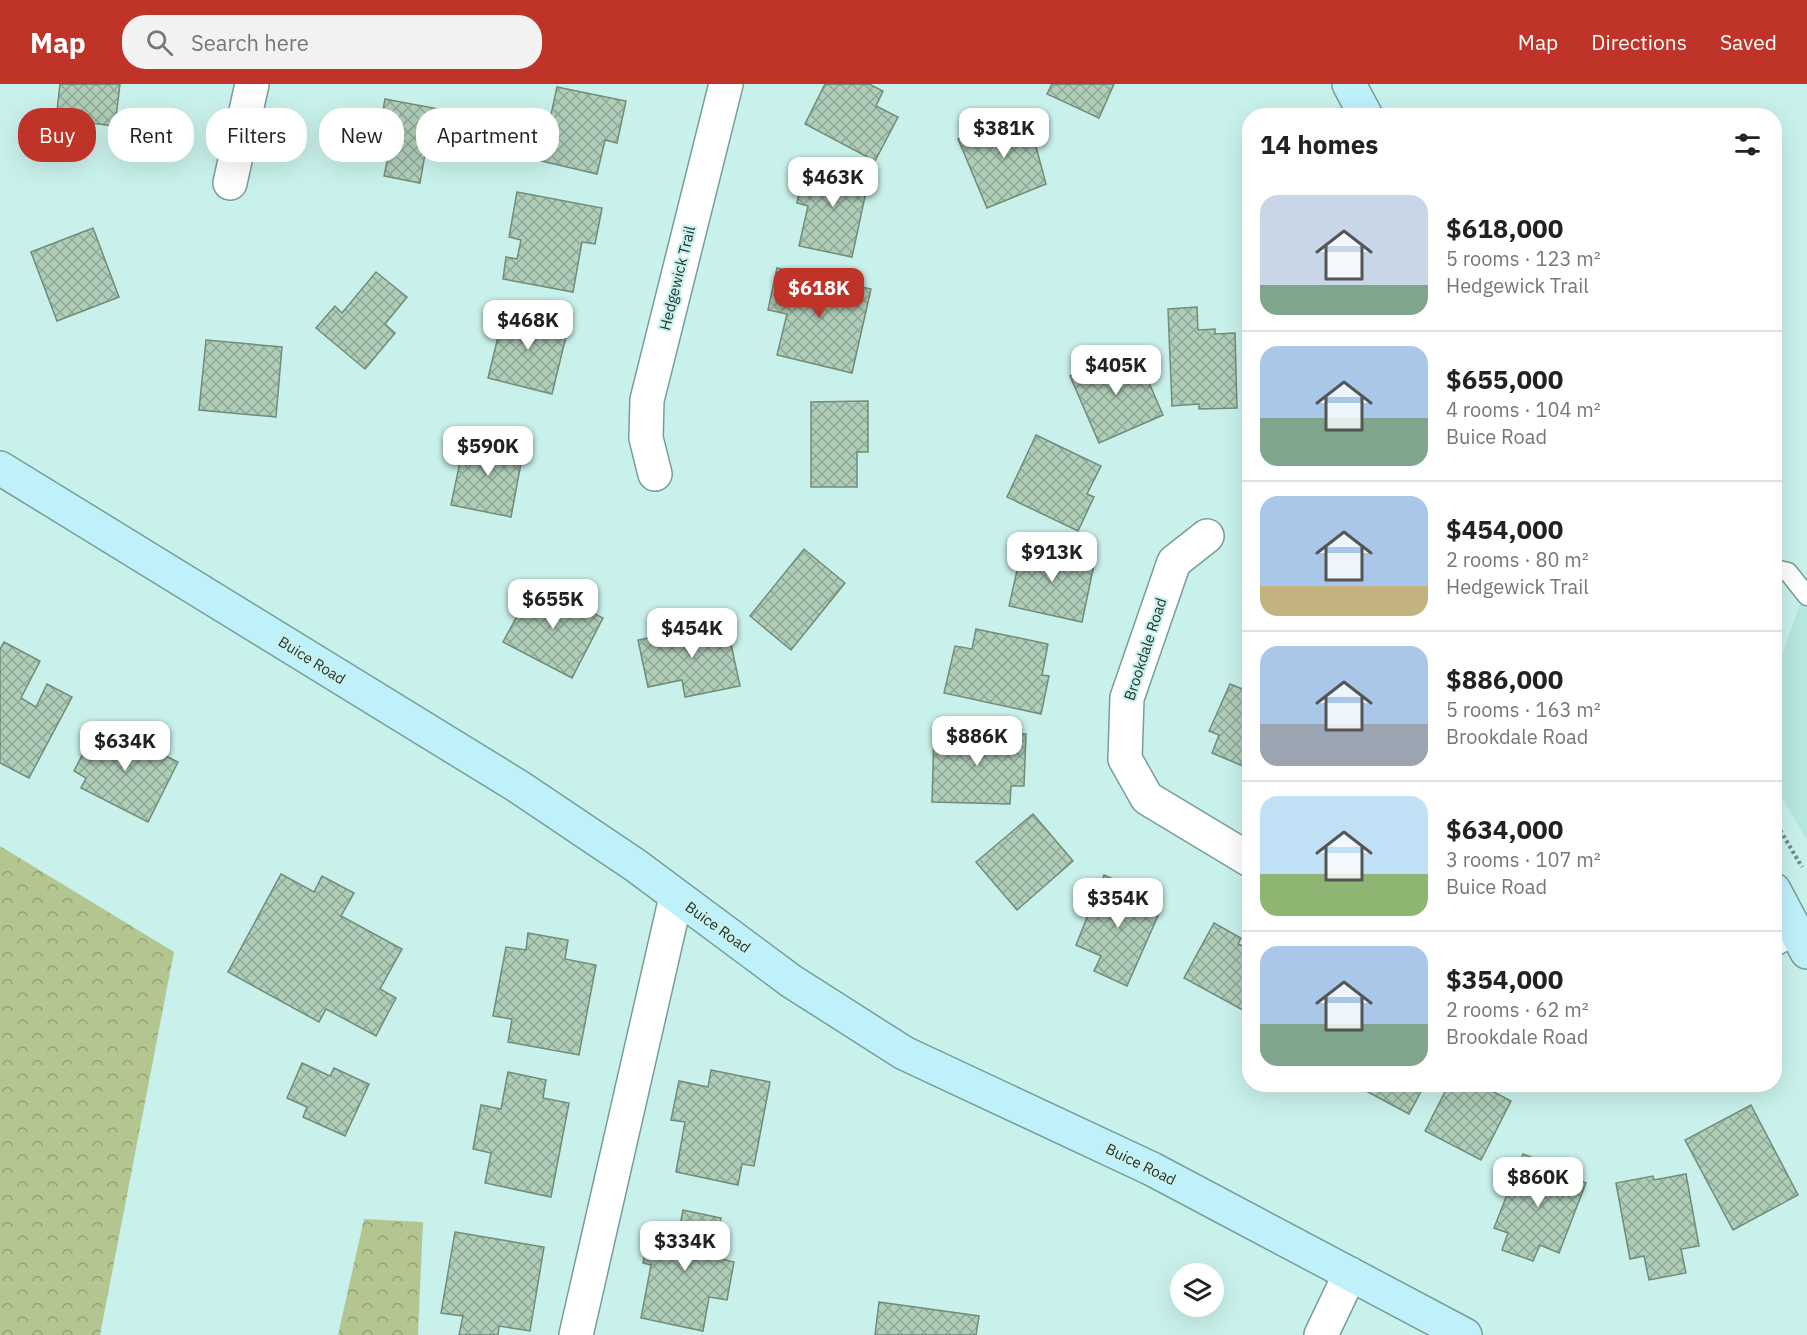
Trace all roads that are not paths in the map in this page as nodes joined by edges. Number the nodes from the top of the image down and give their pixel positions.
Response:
1 (252, 84) edge
2 (726, 84) edge
3 (1349, 84) edge
4 (1362, 108) edge
5 (230, 183) dead end
6 (0, 468) edge
7 (655, 474) dead end
8 (1207, 536) dead end
9 (1782, 570) edge
10 (1807, 596) edge
11 (1242, 855) edge
12 (676, 897) junction
13 (1782, 906) edge
14 (1796, 935) edge
15 (1350, 1274) junction
16 (576, 1335) edge
17 (1321, 1335) edge
18 (1465, 1335) edge

1 - 5 street
2 - 7 street, Hedgewick Trail
3 - 4 street
6 - 12 street, Buice Road
8 - 11 street, Brookdale Road
9 - 10 lane
12 - 15 street, Buice Road
12 - 16 street
13 - 14 street
15 - 17 street
15 - 18 street, Buice Road

